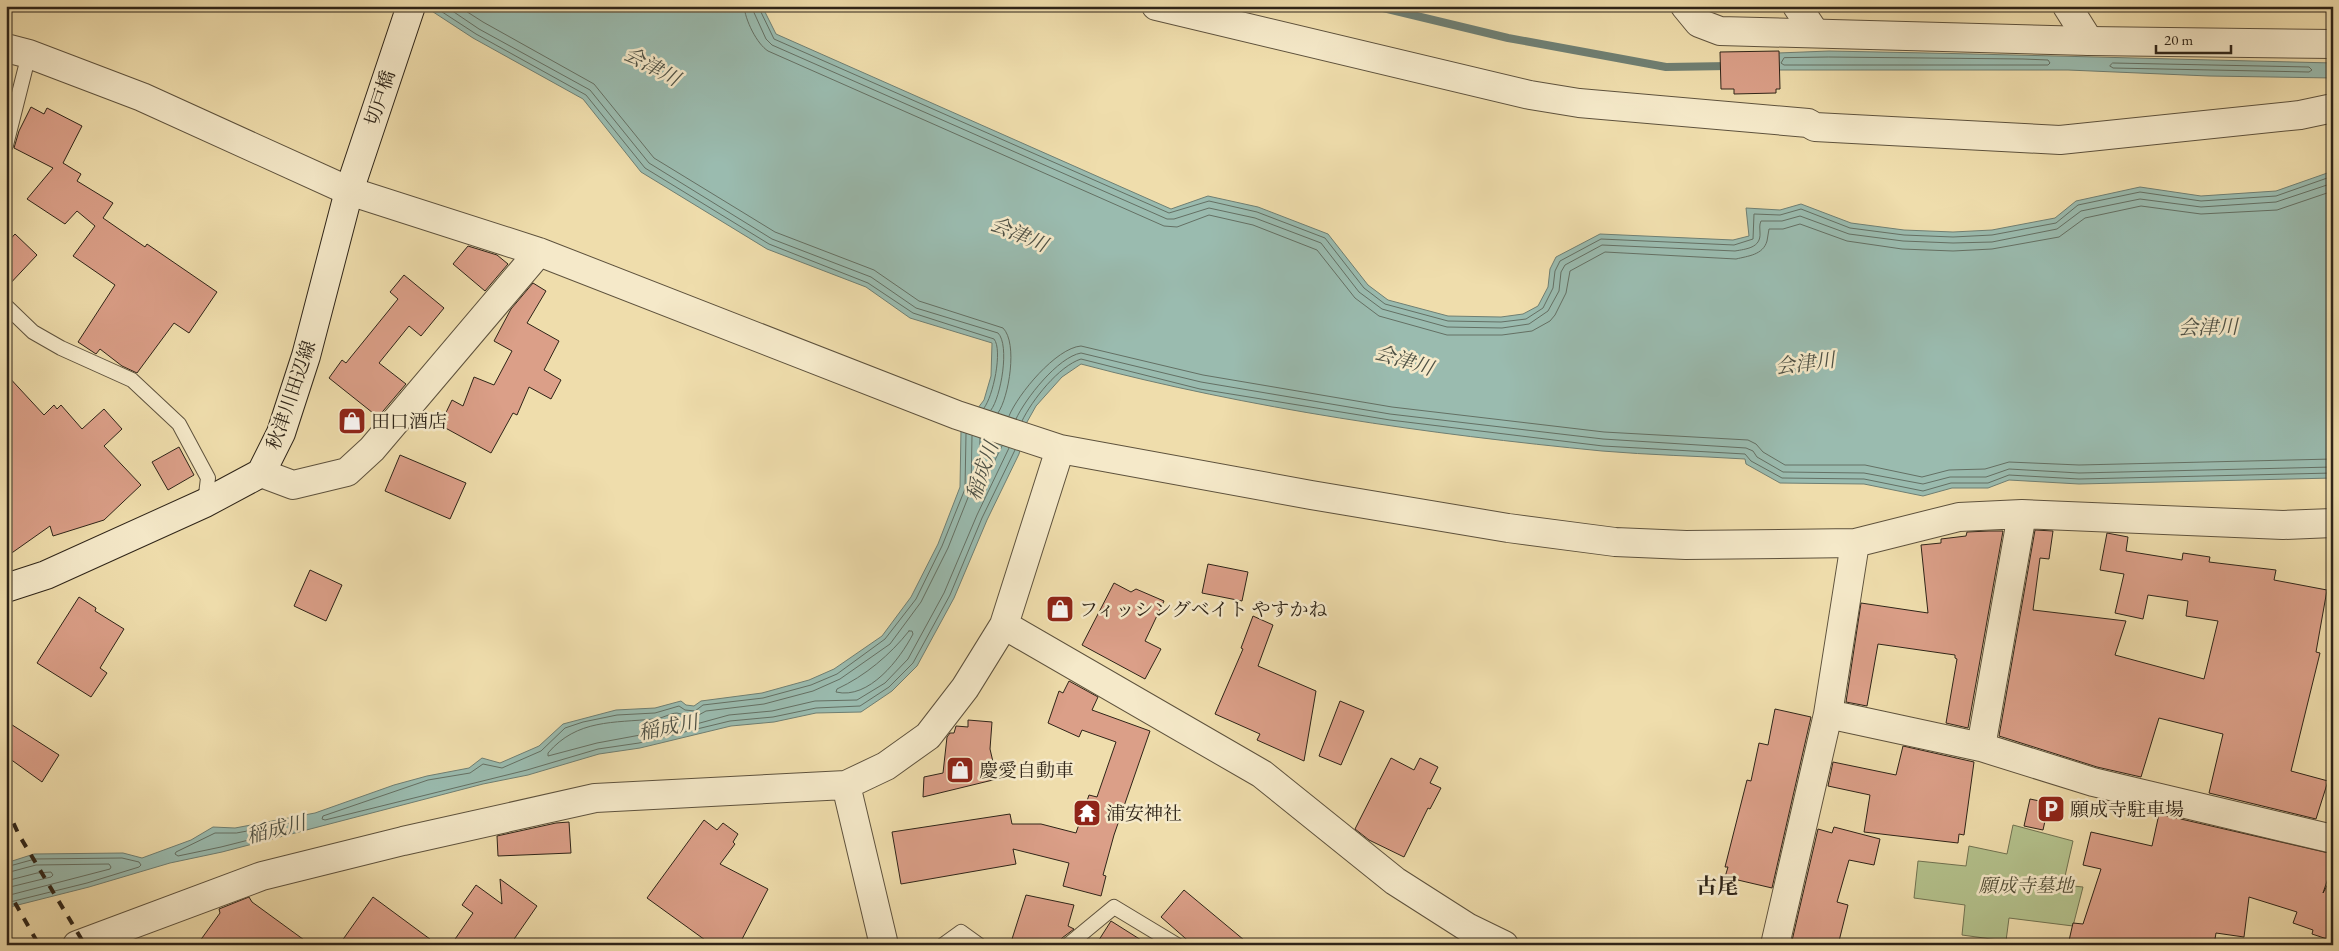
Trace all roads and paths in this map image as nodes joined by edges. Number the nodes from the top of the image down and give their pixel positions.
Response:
1 (411, 6) edge
2 (1156, 6) edge
3 (1685, 6) edge
4 (1797, 6) edge
5 (2066, 6) edge
6 (1815, 33) junction
7 (2089, 41) junction
8 (2333, 44) edge
9 (18, 51) edge
10 (2333, 108) edge
11 (6, 145) edge
12 (349, 191) junction
13 (539, 252) junction
14 (6, 306) edge
15 (1060, 449) junction
16 (261, 473) junction
17 (205, 503) junction
18 (2022, 514) junction
19 (2333, 523) edge
20 (1855, 544) junction
21 (6, 588) edge
22 (1004, 625) junction
23 (1828, 714) junction
24 (1981, 747) junction
25 (846, 785) junction
26 (2333, 838) edge
27 (77, 945) edge
28 (884, 945) edge
29 (943, 945) edge
30 (979, 945) edge
31 (1068, 945) edge
32 (1177, 945) edge
33 (1504, 945) edge
34 (1775, 945) edge

1 - 12 street, 切戸橋
2 - 10 street
3 - 6 street
4 - 6 street
5 - 7 street
6 - 7 street
7 - 8 street
9 - 11 lane
9 - 12 street
12 - 13 street
12 - 16 street, 秋津川田辺線
13 - 15 street
13 - 16 street
14 - 17 lane
15 - 20 street
15 - 22 street
16 - 17 street, 秋津川田辺線
17 - 21 street, 秋津川田辺線
18 - 19 street
18 - 20 street
18 - 24 street
20 - 23 street
22 - 25 street
22 - 33 street
23 - 24 street
23 - 34 street
24 - 26 street
25 - 27 street
25 - 28 street
29 - 30 lane
31 - 32 lane

